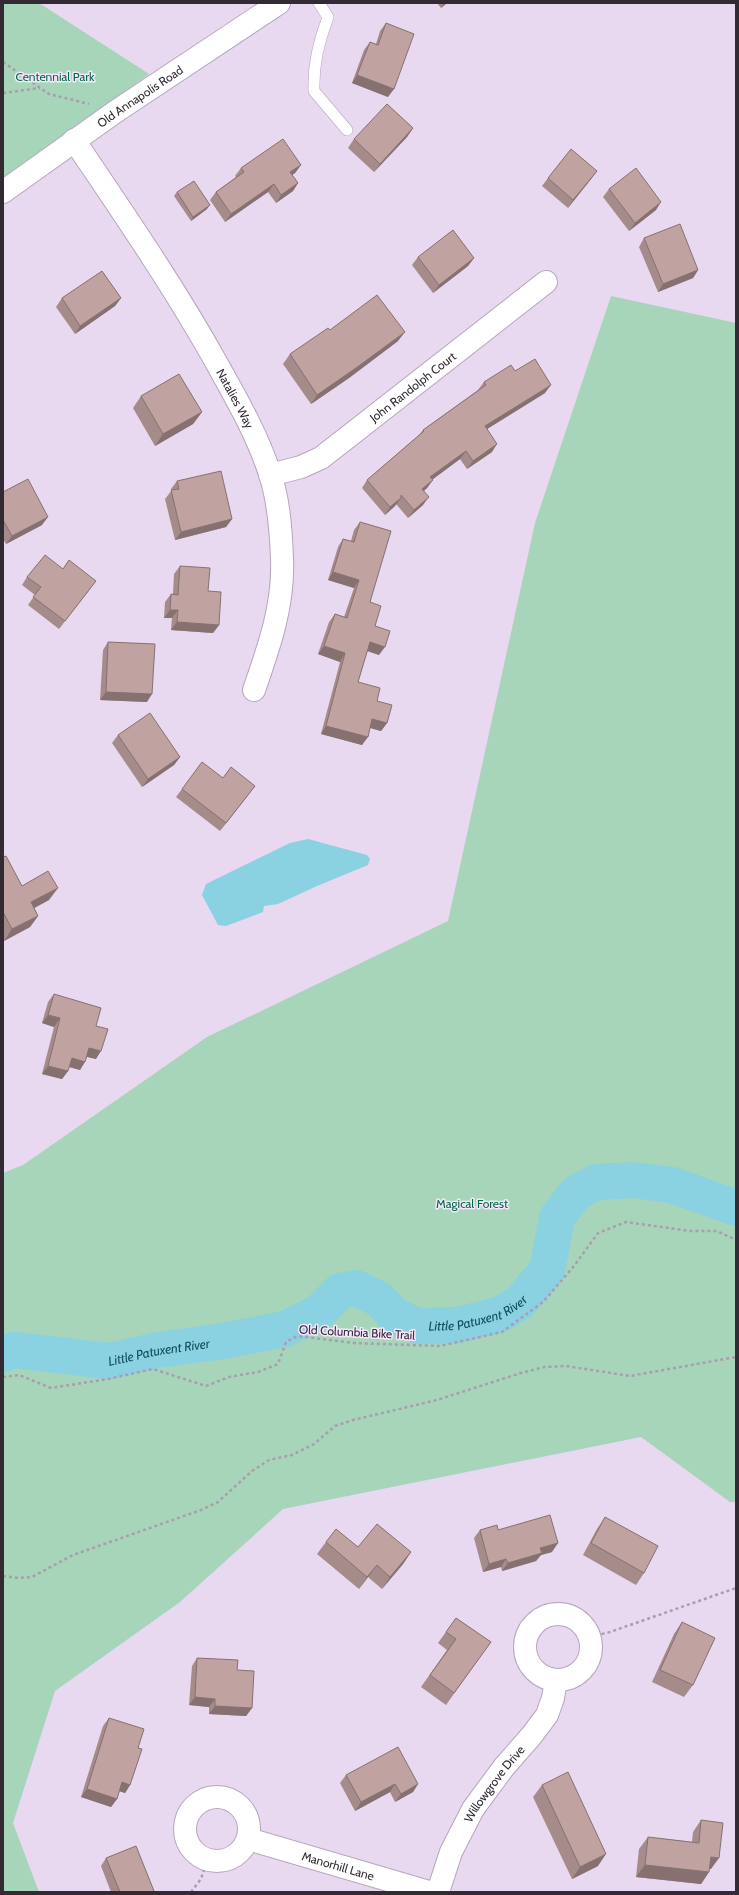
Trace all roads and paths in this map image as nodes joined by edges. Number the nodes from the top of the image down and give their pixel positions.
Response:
1 (279, 3) edge
2 (319, 3) edge
3 (3, 62) edge
4 (40, 88) junction
5 (3, 92) edge
6 (115, 112) junction
7 (347, 130) dead end
8 (74, 140) junction
9 (3, 192) edge
10 (546, 282) dead end
11 (270, 475) junction
12 (254, 690) dead end
13 (736, 1240) edge
14 (736, 1357) edge
15 (3, 1377) edge
16 (3, 1576) edge
17 (736, 1588) edge
18 (590, 1637) junction
19 (556, 1680) junction
20 (248, 1839) junction
21 (208, 1860) junction
22 (191, 1892) edge
23 (429, 1892) edge
24 (438, 1892) edge

1 - 6 street, Old Annapolis Road
2 - 7 lane
3 - 4 path
4 - 5 path
4 - 6 path
6 - 8 street, Old Annapolis Road
8 - 9 street, Old Annapolis Road
8 - 11 street, Natalies Way
10 - 11 street, John Randolph Court
11 - 12 street, Natalies Way
13 - 15 path, Old Columbia Bike Trail
14 - 16 path
17 - 18 path
18 - 19 street
18 - 19 street
19 - 24 street, Willowgrove Drive
20 - 21 street
20 - 21 street
20 - 23 street, Manorhill Lane
21 - 22 path

